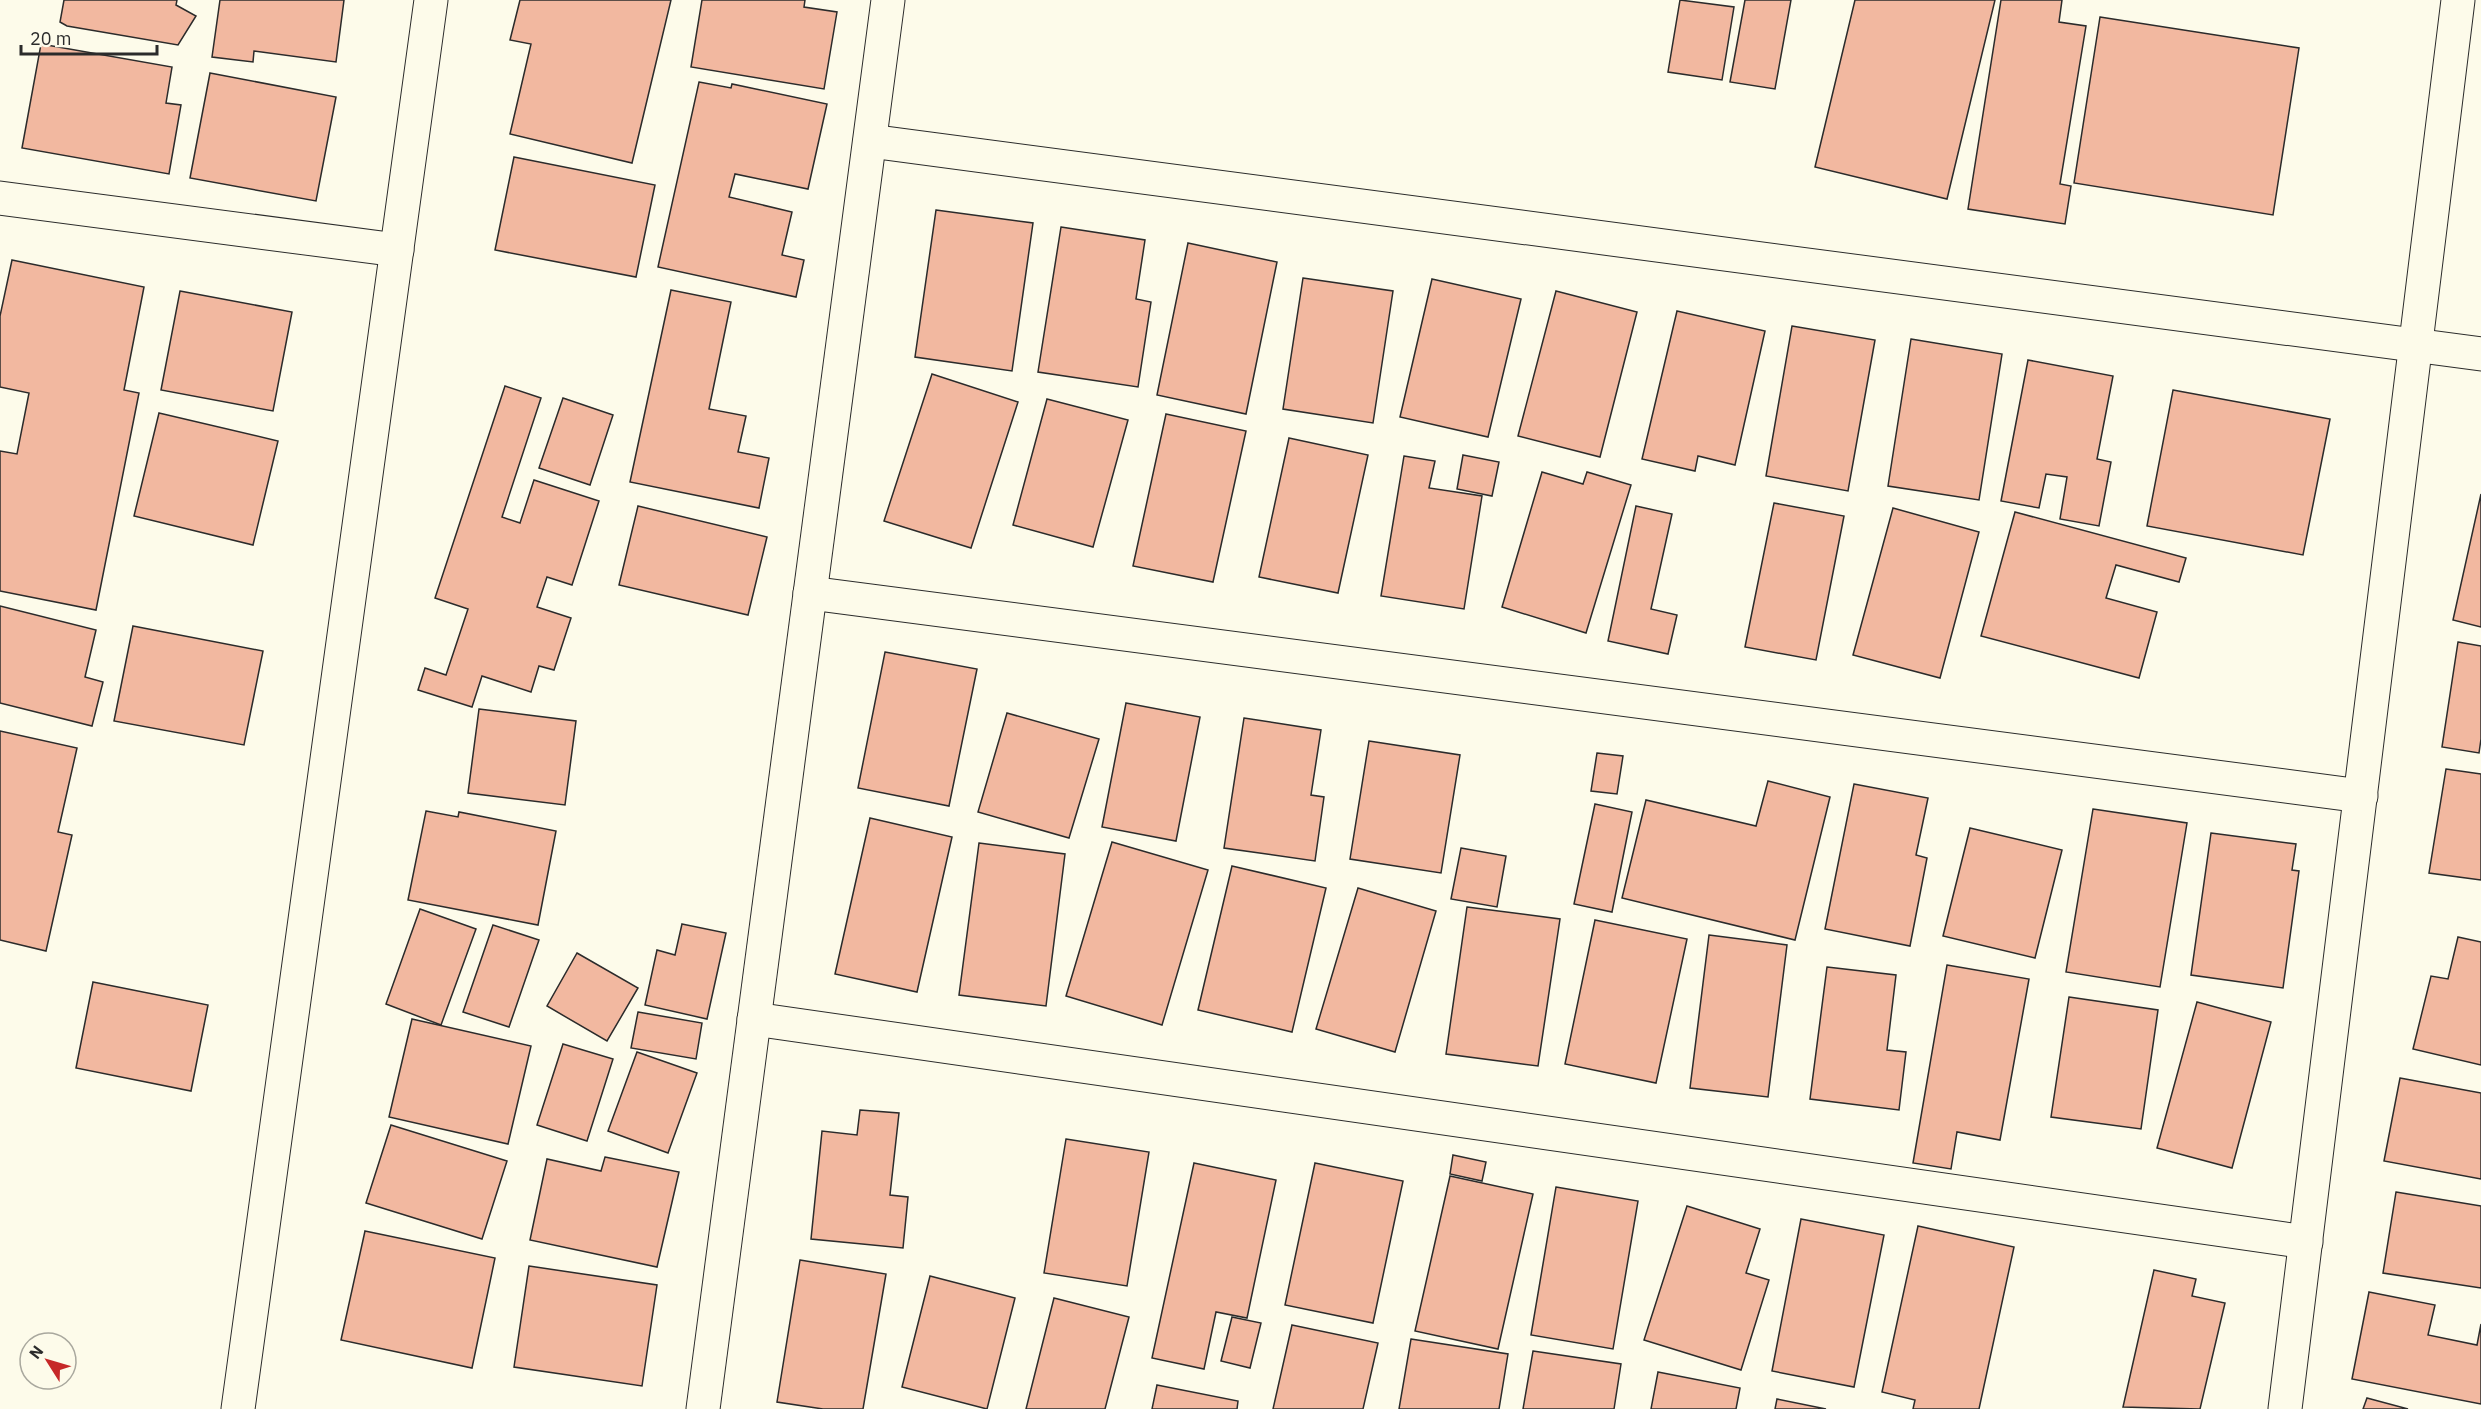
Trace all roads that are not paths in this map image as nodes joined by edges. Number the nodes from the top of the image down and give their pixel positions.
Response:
1 (431, 0) edge
2 (888, 0) edge
3 (2458, 0) edge
4 (870, 141) junction
5 (0, 198) edge
6 (397, 250) junction
7 (2416, 345) junction
8 (2481, 354) edge
9 (810, 593) junction
10 (2361, 796) junction
11 (754, 1019) junction
12 (2306, 1242) junction
13 (238, 1409) edge
14 (703, 1409) edge
15 (2285, 1409) edge

1 - 6 street
2 - 4 street
3 - 7 street
4 - 7 street
4 - 9 street
5 - 6 street
6 - 13 street
7 - 8 street
7 - 10 street
9 - 10 street
9 - 11 street
10 - 12 street
11 - 12 street
11 - 14 street
12 - 15 street

